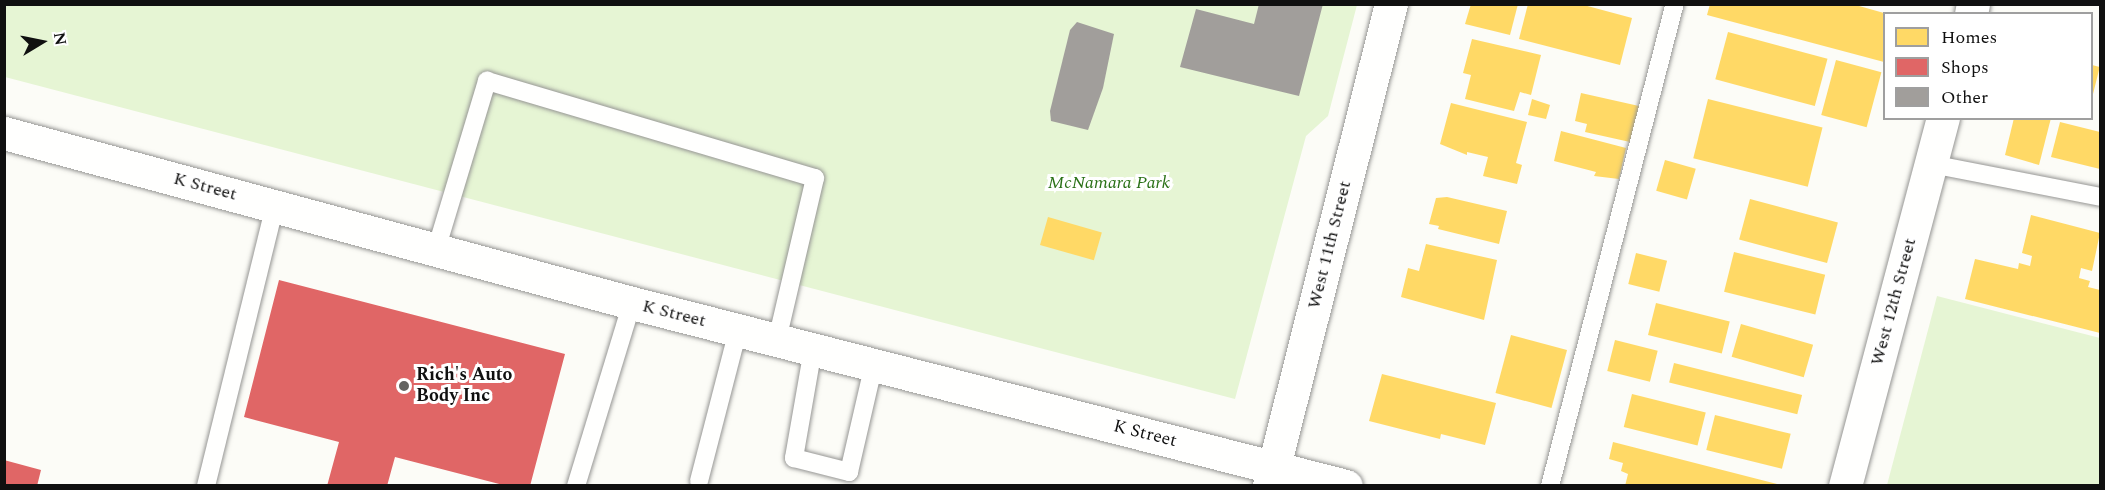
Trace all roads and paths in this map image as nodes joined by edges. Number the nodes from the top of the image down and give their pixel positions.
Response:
1 (1391, 4) edge
2 (1675, 4) edge
3 (1942, 120) edge
4 (4, 134) edge
5 (1931, 164) junction
6 (2100, 197) edge
7 (275, 206) junction
8 (436, 250) junction
9 (632, 303) junction
10 (738, 330) junction
11 (777, 340) junction
12 (813, 349) junction
13 (874, 364) junction
14 (1271, 476) edge
15 (699, 481) dead end
16 (206, 486) edge
17 (576, 486) edge
18 (1346, 486) edge
19 (1550, 486) edge
20 (1845, 486) edge

1 - 14 street, West 11th Street
2 - 19 lane
3 - 5 street, West 12th Street
4 - 7 street, K Street
5 - 6 lane
5 - 20 street, West 12th Street
7 - 8 street, K Street
7 - 16 lane
8 - 9 street, K Street
8 - 11 lane
9 - 10 street, K Street
9 - 17 lane
10 - 11 street, K Street
10 - 15 lane
11 - 12 street, K Street
12 - 13 street, K Street
12 - 13 lane
13 - 14 street, K Street
14 - 18 street, K Street

